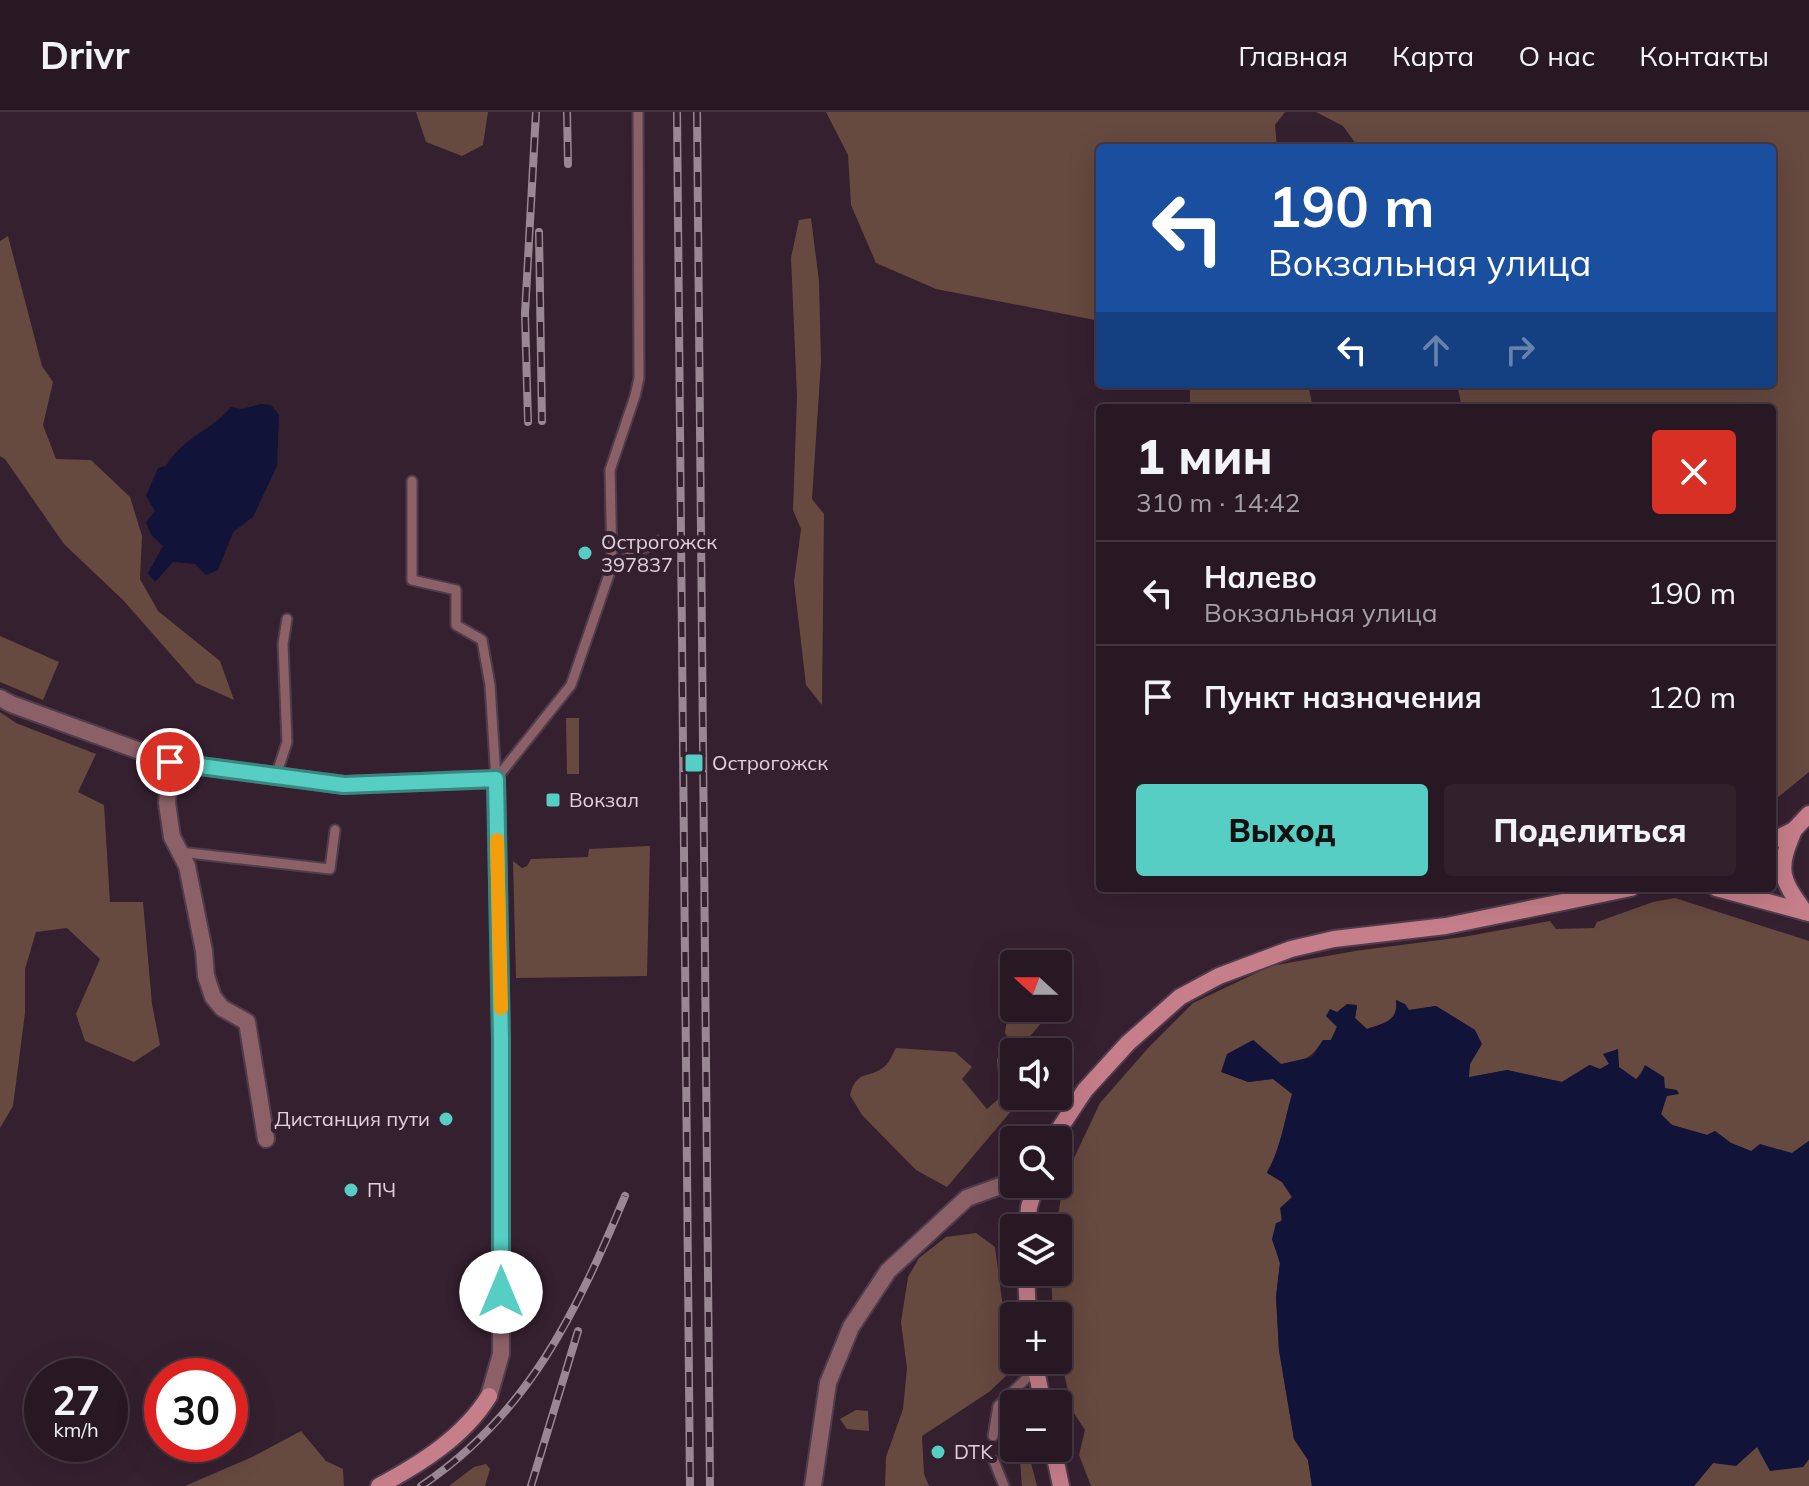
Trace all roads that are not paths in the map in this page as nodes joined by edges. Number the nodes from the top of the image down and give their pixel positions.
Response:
1 (638, 112) edge
2 (412, 481) dead end
3 (658, 541) dead end
4 (612, 566) junction
5 (287, 619) dead end
6 (0, 698) edge
7 (170, 762) junction
8 (276, 776) junction
9 (496, 779) junction
10 (1809, 814) edge
11 (335, 830) dead end
12 (1794, 830) junction
13 (1776, 839) edge
14 (180, 852) junction
15 (1613, 892) edge
16 (1731, 892) edge
17 (1807, 912) edge
18 (1061, 1126) edge
19 (266, 1139) dead end
20 (1000, 1186) edge
21 (1026, 1374) edge
22 (489, 1396) joint
23 (993, 1436) dead end
24 (994, 1461) dead end
25 (1056, 1462) edge
26 (379, 1486) edge
27 (813, 1486) edge
28 (1004, 1486) edge
29 (1061, 1486) edge

1 - 4 lane
2 - 9 lane
3 - 4 lane
4 - 9 lane
5 - 8 lane
6 - 7 street
7 - 8 street
7 - 14 street
8 - 9 street
9 - 22 street
10 - 12 main road
11 - 14 lane
12 - 13 main road
12 - 17 main road
14 - 19 street
15 - 18 main road
16 - 17 main road
20 - 27 street
21 - 23 lane
22 - 26 main road
24 - 28 lane
25 - 29 main road

